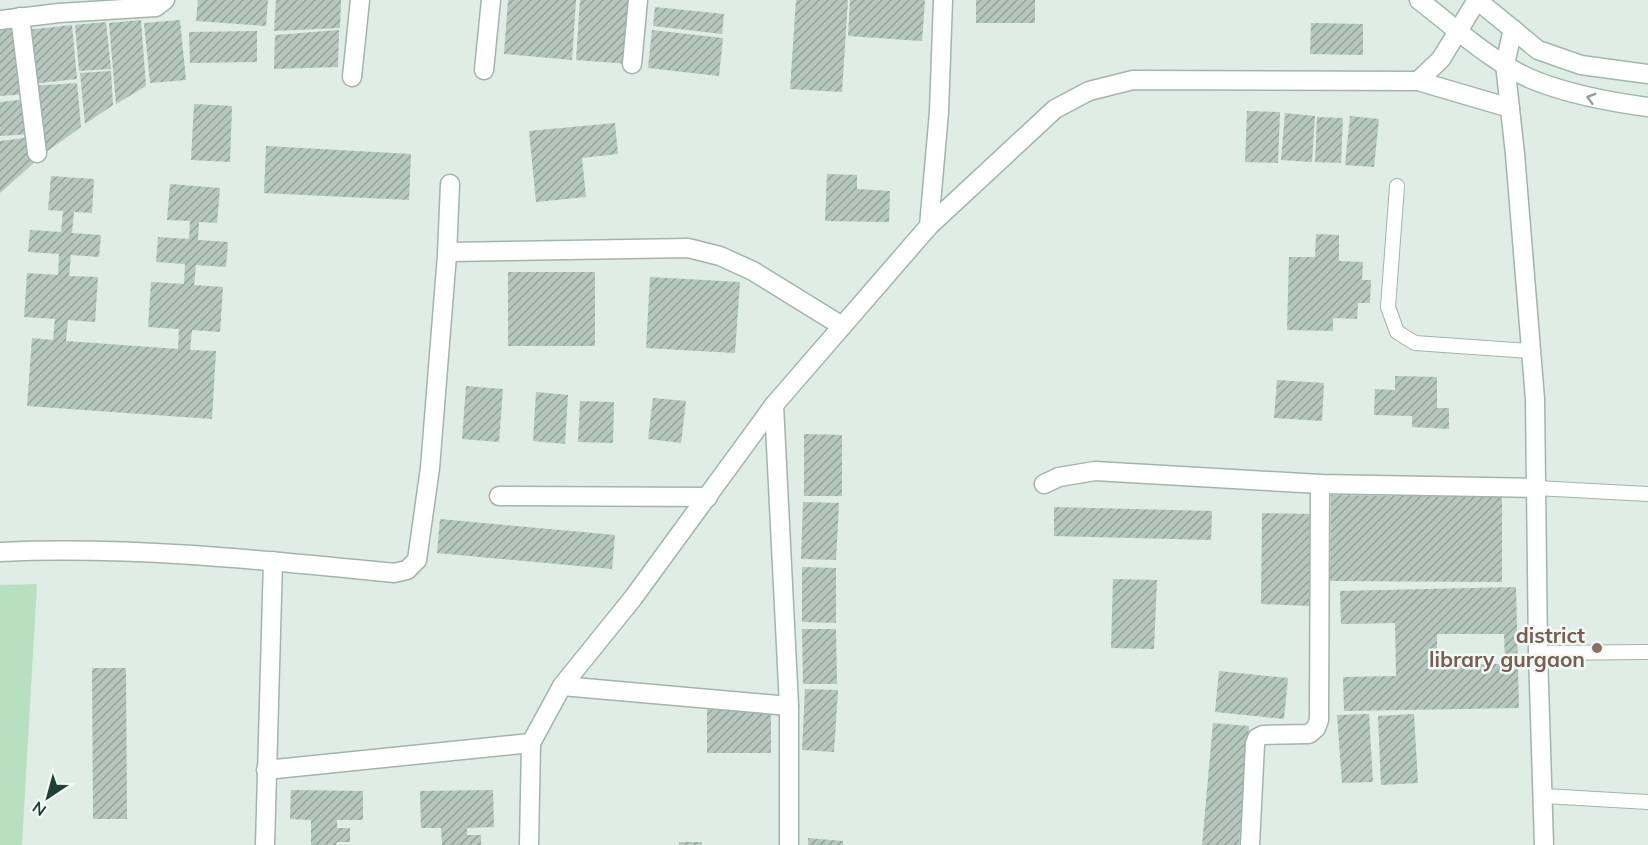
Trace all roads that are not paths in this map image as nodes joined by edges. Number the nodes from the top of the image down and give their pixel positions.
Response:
1 (165, 0) edge
2 (360, 0) edge
3 (491, 0) edge
4 (638, 0) edge
5 (943, 0) edge
6 (1419, 0) edge
7 (1477, 0) edge
8 (20, 17) junction
9 (0, 20) edge
10 (1512, 29) junction
11 (1460, 31) junction
12 (632, 64) dead end
13 (1505, 64) junction
14 (484, 70) dead end
15 (1648, 74) edge
16 (352, 77) dead end
17 (1418, 81) junction
18 (1648, 107) edge
19 (1510, 108) junction
20 (38, 153) dead end
21 (450, 184) dead end
22 (1397, 186) dead end
23 (929, 226) junction
24 (447, 252) junction
25 (842, 326) junction
26 (1531, 351) junction
27 (774, 405) junction
28 (1044, 484) dead end
29 (1320, 484) junction
30 (1536, 488) junction
31 (1648, 494) edge
32 (499, 496) dead end
33 (708, 497) junction
34 (0, 552) edge
35 (273, 561) junction
36 (1648, 652) edge
37 (1538, 653) junction
38 (562, 686) junction
39 (789, 706) junction
40 (531, 742) junction
41 (266, 770) junction
42 (1544, 796) junction
43 (1648, 802) edge
44 (265, 845) edge
45 (529, 845) edge
46 (789, 845) edge
47 (1250, 845) edge
48 (1544, 845) edge

1 - 8 street
2 - 16 street
3 - 14 street
4 - 12 street
5 - 23 street
6 - 11 street
7 - 10 street
7 - 11 street
8 - 9 street
8 - 20 street
10 - 13 street
10 - 15 street
11 - 13 street
11 - 17 street
18 -> 13 street
13 - 19 street
17 - 19 street
17 - 23 street
19 - 26 street
21 - 24 street
22 - 26 lane
23 - 25 street
24 - 25 street
24 - 35 street
25 - 27 street
26 - 30 street
27 - 33 street
27 - 39 street
28 - 29 street
29 - 30 street
29 - 47 street
30 - 31 lane
30 - 37 street
32 - 33 street
33 - 38 street
34 - 35 street
35 - 41 street
36 - 37 lane
37 - 42 street
38 - 39 street
38 - 40 street
39 - 46 street
40 - 41 street
40 - 45 street
41 - 44 street
42 - 43 lane
42 - 48 street

